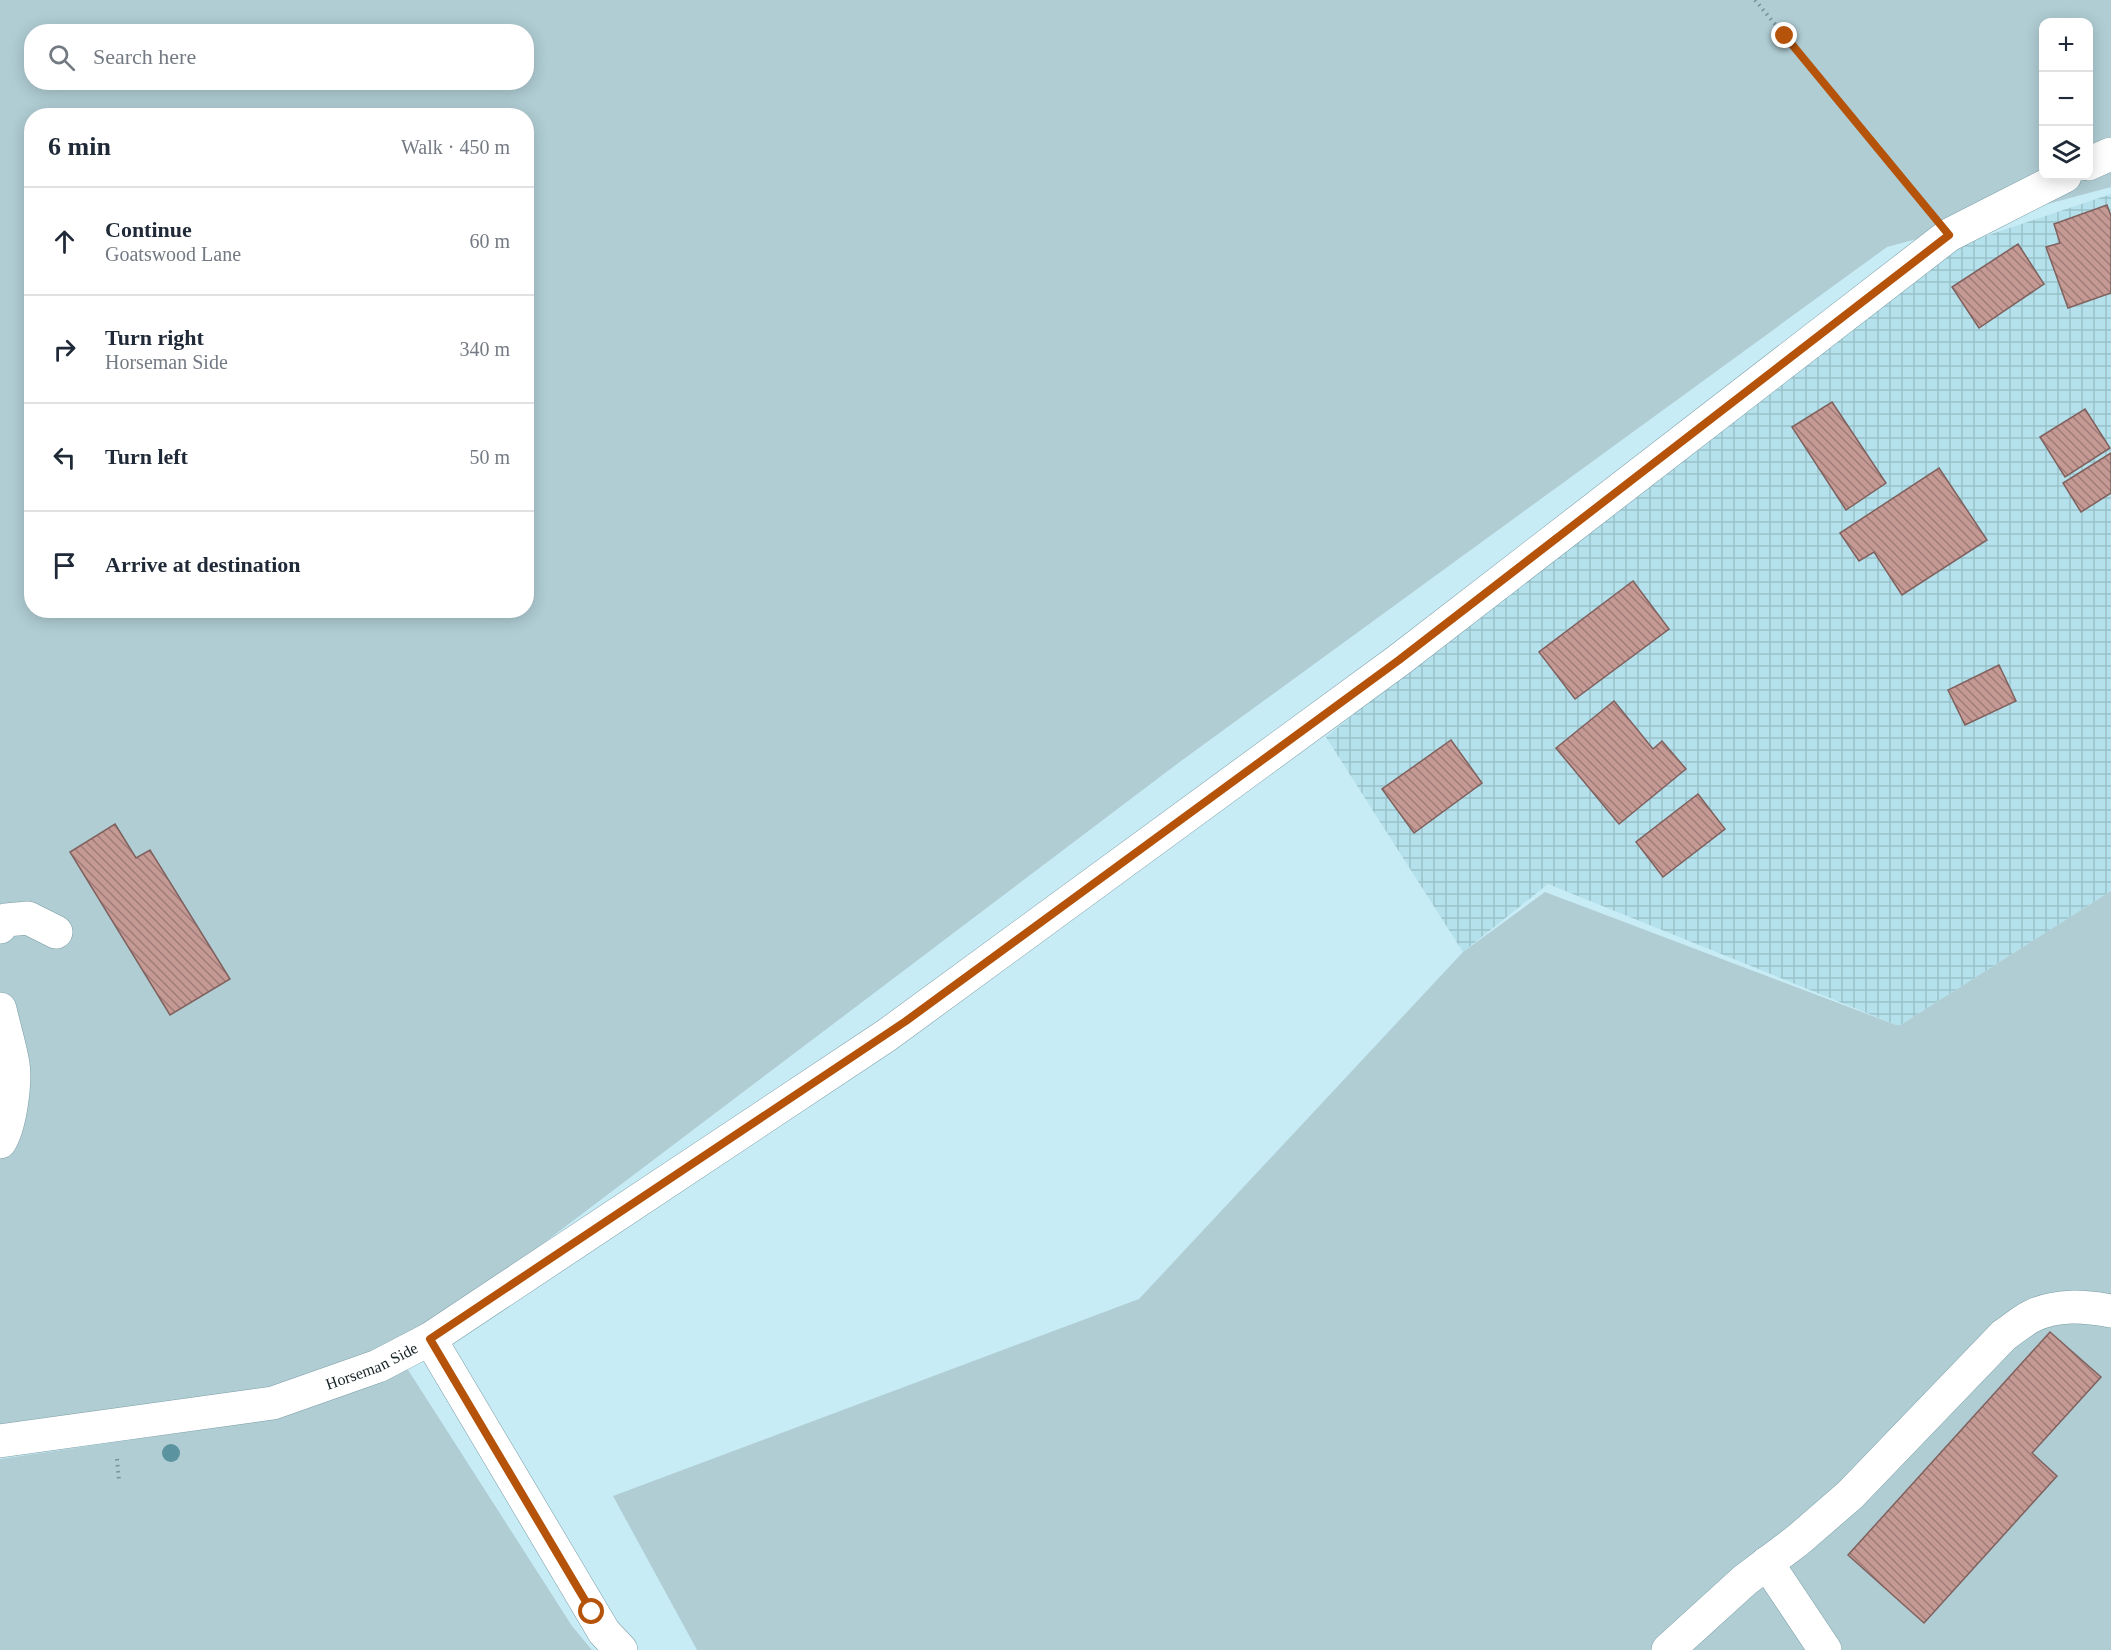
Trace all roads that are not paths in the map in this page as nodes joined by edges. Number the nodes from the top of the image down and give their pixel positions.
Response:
1 (2111, 154) edge
2 (2093, 162) edge
3 (2057, 180) edge
4 (0, 927) edge
5 (56, 932) dead end
6 (0, 1009) edge
7 (0, 1142) edge
8 (2111, 1311) edge
9 (430, 1339) junction
10 (0, 1441) edge
11 (1767, 1563) junction
12 (621, 1650) edge
13 (1668, 1650) edge
14 (1826, 1650) edge

1 - 2 street
3 - 9 street, Horseman Side
4 - 5 street
6 - 7 street
8 - 11 street
9 - 10 street, Horseman Side
9 - 12 street
11 - 13 street
11 - 14 street

